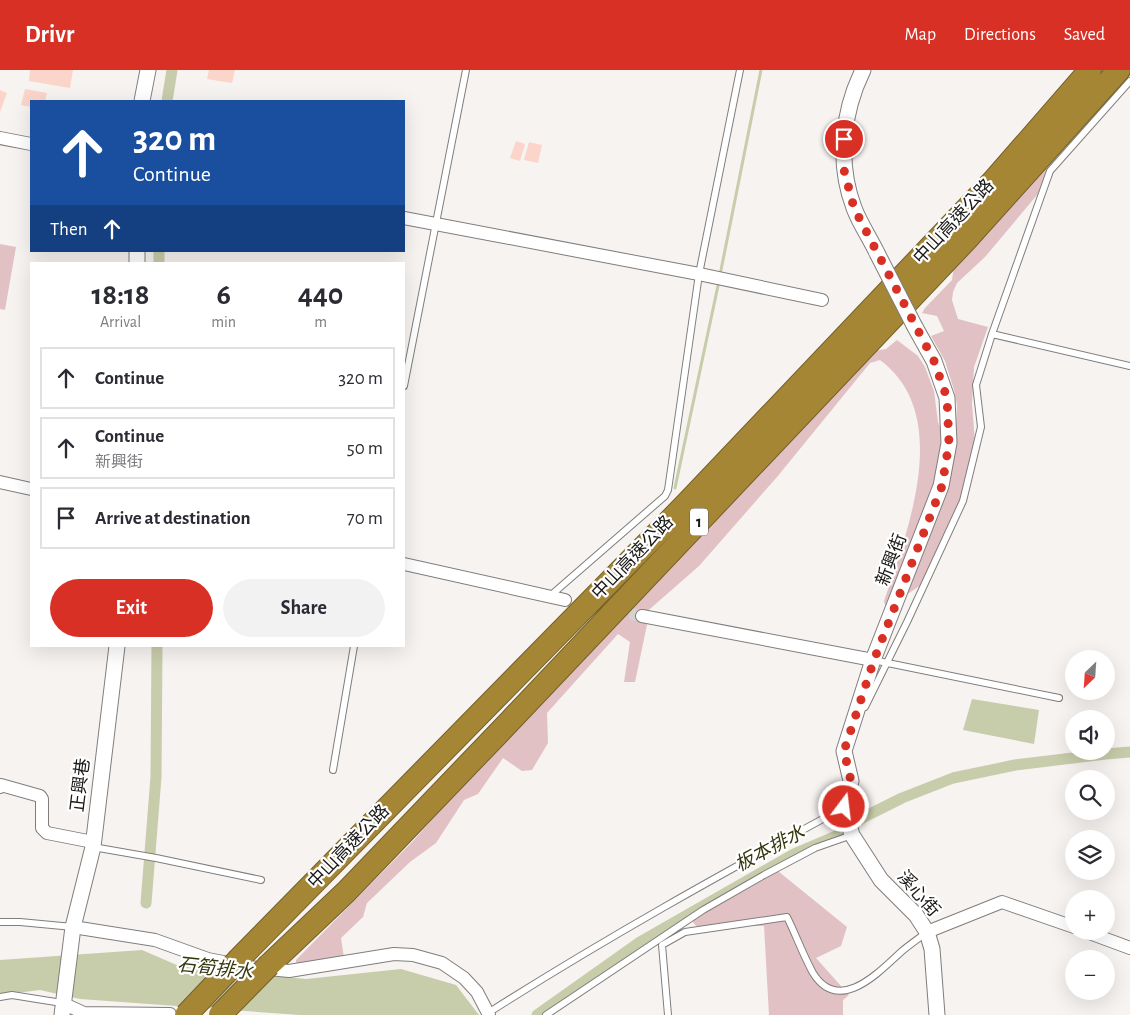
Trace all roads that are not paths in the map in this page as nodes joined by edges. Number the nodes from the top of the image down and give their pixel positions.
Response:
1 (148, 70) edge
2 (466, 70) edge
3 (740, 70) edge
4 (863, 70) edge
5 (1090, 70) edge
6 (1119, 70) edge
7 (1130, 81) edge
8 (142, 100) edge
9 (0, 138) edge
10 (30, 144) edge
11 (405, 218) edge
12 (436, 223) junction
13 (699, 274) junction
14 (822, 300) dead end
15 (992, 334) junction
16 (1130, 366) edge
17 (405, 381) edge
18 (0, 482) edge
19 (30, 489) edge
20 (405, 564) edge
21 (550, 596) junction
22 (566, 600) dead end
23 (642, 616) tunnel mouth
24 (117, 647) edge
25 (354, 647) edge
26 (880, 662) junction
27 (1059, 698) dead end
28 (333, 770) dead end
29 (0, 787) edge
30 (844, 807) junction
31 (852, 834) junction
32 (93, 844) junction
33 (261, 880) dead end
34 (0, 922) edge
35 (684, 923) junction
36 (1065, 925) edge
37 (73, 927) junction
38 (685, 932) junction
39 (927, 932) junction
40 (1108, 940) edge
41 (1130, 948) edge
42 (0, 997) edge
43 (62, 1009) edge
44 (489, 1014) edge
45 (178, 1015) edge
46 (220, 1015) edge
47 (546, 1015) edge
48 (668, 1015) edge
49 (937, 1015) edge

1 - 8 street
2 - 12 lane
3 - 13 lane
4 - 26 street, 新興街, bridge
5 - 45 highway, 中山高速公路 / 1, bridge
6 - 46 highway, 中山高速公路 / 1, bridge
7 - 15 lane
9 - 10 street
11 - 12 street
12 - 13 street
12 - 17 lane
13 - 14 street
13 - 21 lane
15 - 16 lane
15 - 26 lane
18 - 19 street
20 - 21 street
21 - 22 street
23 - 26 street
24 - 32 street, 正興巷
25 - 28 lane
26 - 27 lane
26 - 30 street, 新興街
29 - 32 street
30 - 31 street, 溪心街
30 - 44 lane
31 - 35 lane
31 - 39 street, 溪心街
32 - 33 lane
32 - 37 street, 正興巷
34 - 37 lane
35 - 38 lane
35 - 47 lane
36 - 39 street
37 - 43 street, 正興巷
37 - 44 street
38 - 39 lane
38 - 48 lane
39 - 49 street, 溪心街
40 - 41 street
42 - 43 lane
43 - 45 street

